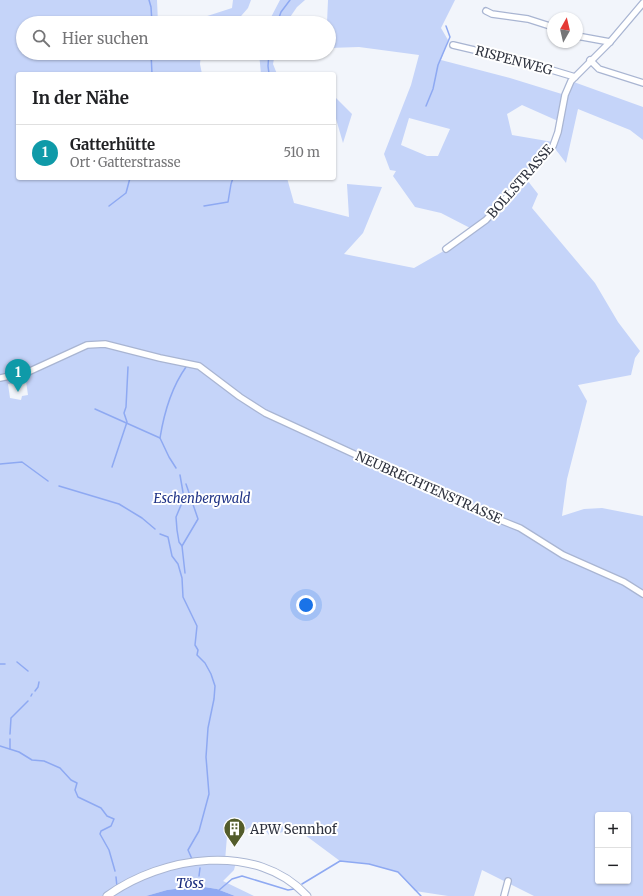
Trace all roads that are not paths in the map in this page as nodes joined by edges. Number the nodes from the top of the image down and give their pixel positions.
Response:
1 (643, 3) edge
2 (486, 11) dead end
3 (547, 25) edge
4 (583, 37) edge
5 (610, 42) junction
6 (453, 45) dead end
7 (590, 60) junction
8 (575, 77) junction
9 (643, 83) edge
10 (446, 249) dead end
11 (0, 378) edge
12 (643, 594) edge
13 (508, 881) dead end
14 (107, 896) edge
15 (307, 896) edge
16 (504, 896) edge

1 - 5 street, BOLLSTRASSE
2 - 3 street
4 - 5 street
5 - 7 street, BOLLSTRASSE
6 - 8 street, RISPENWEG
7 - 8 street, BOLLSTRASSE
7 - 9 street
8 - 10 street, BOLLSTRASSE
11 - 12 street, NEUBRECHTENSTRASSE
13 - 16 street
14 - 15 street

